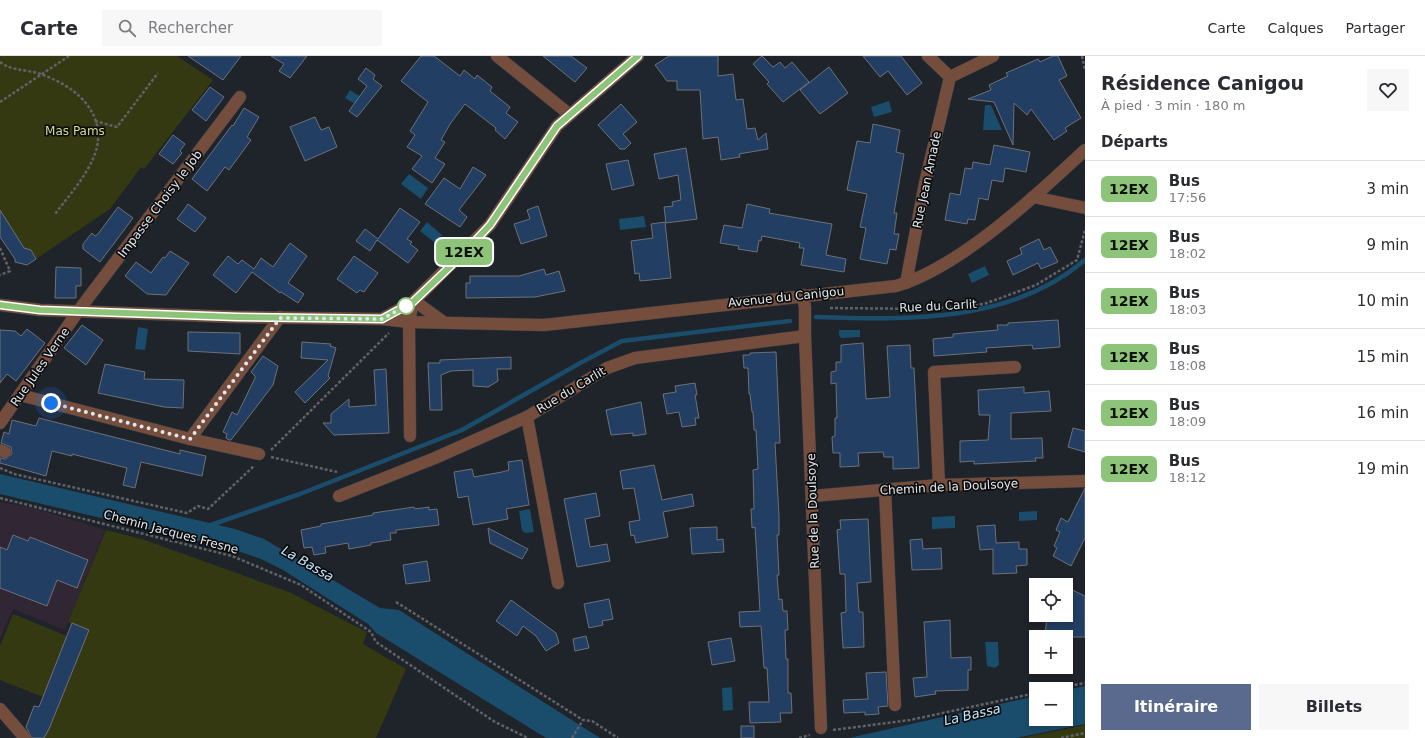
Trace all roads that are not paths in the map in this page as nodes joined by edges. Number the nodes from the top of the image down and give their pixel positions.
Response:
1 (497, 56) edge
2 (638, 56) edge
3 (928, 56) edge
4 (993, 56) edge
5 (950, 77) junction
6 (240, 97) dead end
7 (569, 114) junction
8 (1085, 150) edge
9 (1033, 197) junction
10 (1085, 208) edge
11 (906, 284) junction
12 (803, 295) junction
13 (413, 302) junction
14 (0, 306) edge
15 (80, 310) junction
16 (280, 318) junction
17 (382, 319) junction
18 (442, 321) junction
19 (409, 322) junction
20 (805, 336) junction
21 (1015, 366) dead end
22 (20, 395) junction
23 (527, 417) junction
24 (0, 423) edge
25 (410, 436) dead end
26 (190, 439) junction
27 (259, 457) road end
28 (1085, 481) edge
29 (939, 485) junction
30 (885, 490) junction
31 (339, 496) dead end
32 (813, 496) junction
33 (558, 583) dead end
34 (896, 705) dead end
35 (0, 709) edge
36 (820, 731) road end
37 (25, 738) edge

1 - 7 street
2 - 7 street, Avenue du Canigou
3 - 5 street
4 - 5 street
5 - 11 street, Rue Jean Amade
6 - 15 street, Impasse Choisy le Job
7 - 13 street, Avenue du Canigou
8 - 9 street, Avenue du Canigou
9 - 10 street
9 - 11 street, Avenue du Canigou
11 - 12 street, Avenue du Canigou
12 - 18 street, Avenue du Canigou
12 - 20 street, Rue de la Doulsoye
13 - 17 street, Avenue du Canigou
13 - 18 street
13 - 19 street
14 - 15 street, Avenue du Canigou
15 - 16 street, Avenue du Canigou
15 - 22 street, Rue Jules Verne
16 - 17 street, Avenue du Canigou
16 - 26 street
17 - 19 street, Avenue du Canigou
18 - 19 street, Avenue du Canigou
19 - 25 street
20 - 23 street, Rue du Carlit
20 - 32 street, Rue de la Doulsoye
21 - 29 street
22 - 24 street, Rue Jules Verne
22 - 26 street
23 - 31 street, Rue du Carlit
23 - 33 street, Rue du Carlit
26 - 27 street
28 - 29 street, Chemin de la Doulsoye
29 - 30 street, Chemin de la Doulsoye
30 - 32 street, Chemin de la Doulsoye
30 - 34 street
32 - 36 street, Rue de la Doulsoye
35 - 37 street

